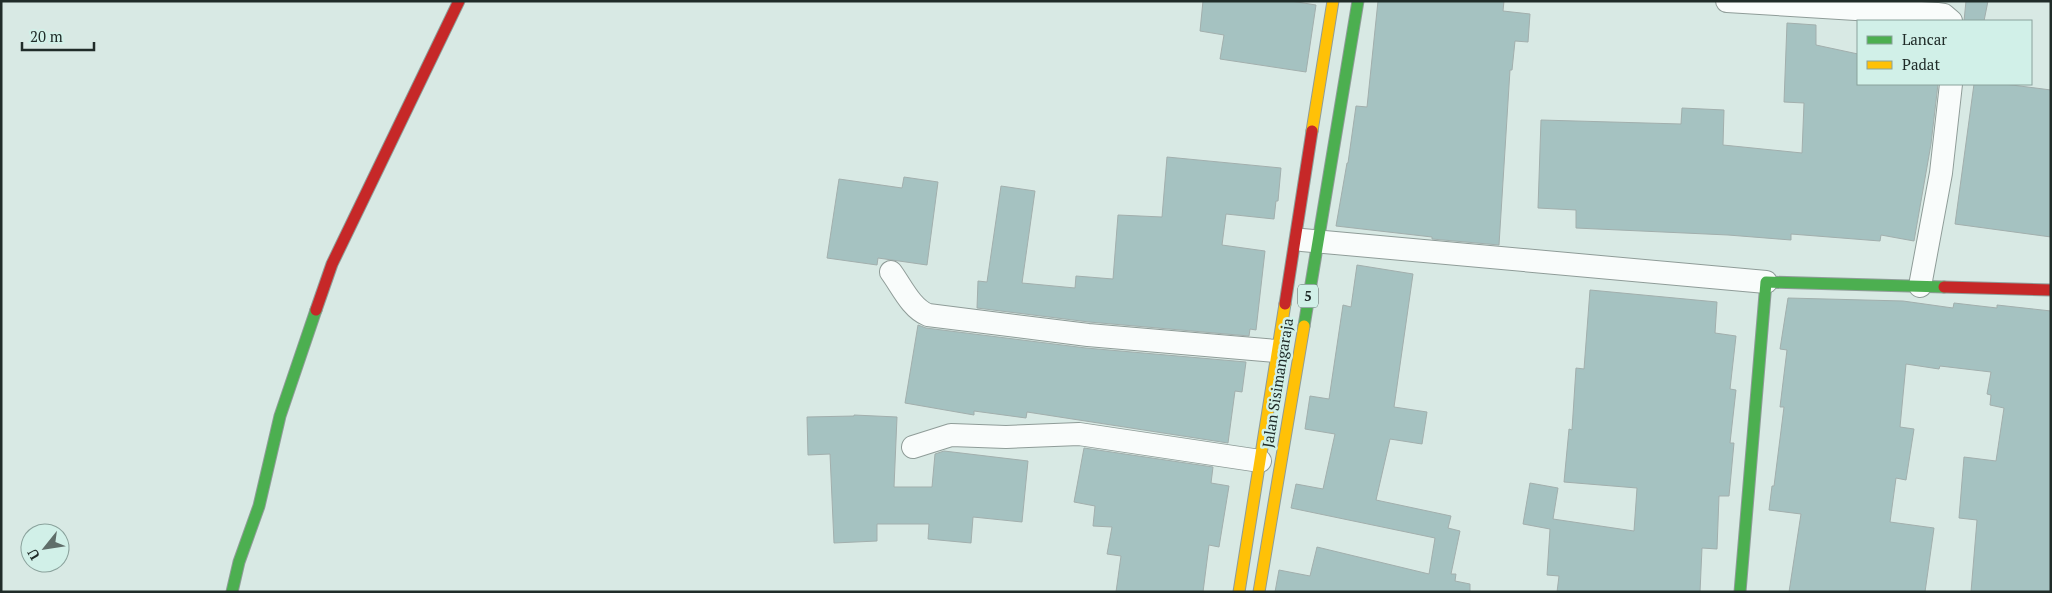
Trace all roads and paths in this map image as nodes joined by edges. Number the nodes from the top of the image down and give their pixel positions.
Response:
1 (459, 1) edge
2 (1333, 1) edge
3 (1358, 1) edge
4 (1727, 1) edge
5 (1950, 20) edge
6 (1951, 85) edge
7 (1294, 239) junction
8 (1317, 242) junction
9 (891, 272) dead end
10 (1766, 282) junction
11 (1920, 286) junction
12 (2051, 290) edge
13 (1276, 351) junction
14 (913, 447) dead end
15 (1260, 461) junction
16 (232, 592) edge
17 (1239, 592) edge
18 (1259, 592) edge
19 (1740, 592) edge

1 - 16 main road
2 - 7 main road, Jalan Sisimangaraja / 5
3 - 8 main road, Jalan Sisimangaraja / 5
4 - 5 street
6 - 11 street
7 - 8 street
7 - 13 main road, Jalan Sisimangaraja / 5
8 - 10 street
8 - 18 main road, Jalan Sisimangaraja / 5
9 - 13 street
10 - 11 main road
10 - 19 main road
11 - 12 main road
13 - 15 main road, Jalan Sisimangaraja / 5
14 - 15 street
15 - 17 main road, Jalan Sisimangaraja / 5

